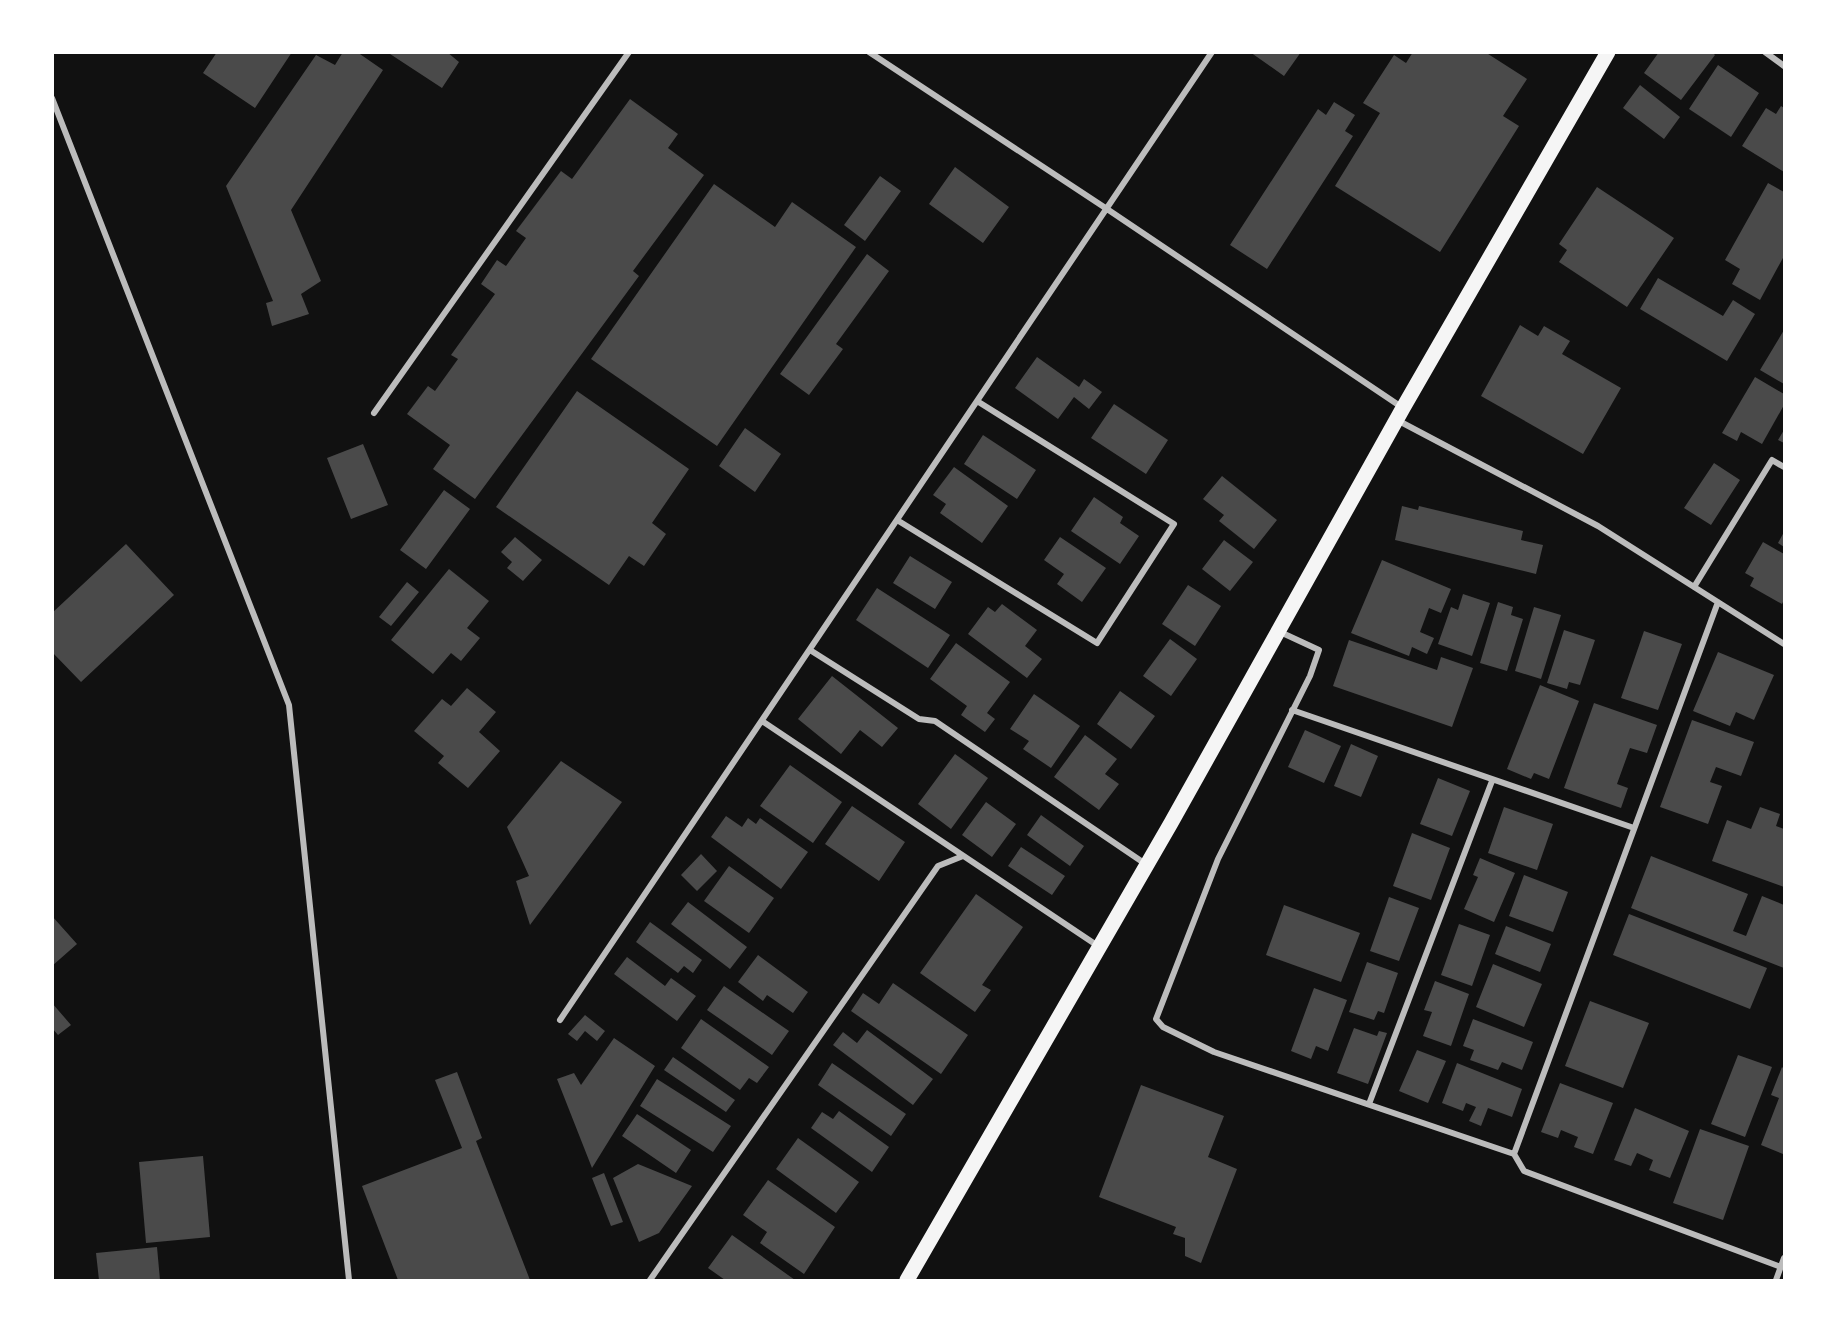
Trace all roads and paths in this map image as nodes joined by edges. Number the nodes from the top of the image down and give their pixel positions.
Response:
1 (629, 52) edge
2 (869, 52) edge
3 (1212, 52) edge
4 (1608, 52) edge
5 (1765, 52) edge
6 (1785, 66) edge
7 (52, 99) edge
8 (1107, 209) junction
9 (977, 401) junction
10 (374, 413) dead end
11 (1399, 414) junction
12 (1785, 467) edge
13 (897, 520) junction
14 (1695, 587) junction
15 (1718, 602) junction
16 (1278, 631) junction
17 (1785, 644) edge
18 (810, 650) junction
19 (1292, 710) junction
20 (762, 722) junction
21 (1492, 781) junction
22 (1634, 828) junction
23 (963, 856) junction
24 (1147, 865) junction
25 (1099, 947) junction
26 (560, 1020) dead end
27 (1369, 1104) junction
28 (1514, 1154) junction
29 (1785, 1258) edge
30 (1781, 1267) junction
31 (349, 1281) edge
32 (650, 1281) edge
33 (907, 1281) edge
34 (1776, 1281) edge

1 - 10 street
2 - 8 street
3 - 8 street
4 - 11 main road
5 - 6 street
7 - 31 street
8 - 9 street
8 - 11 street
9 - 13 street
9 - 13 street
11 - 14 street
11 - 16 main road
12 - 14 street
13 - 18 street
14 - 15 street
15 - 17 street
15 - 22 street
16 - 19 street
16 - 24 main road
18 - 20 street
18 - 24 street
19 - 21 street
19 - 27 street
20 - 23 street
20 - 26 street
21 - 22 street
21 - 27 street
22 - 28 street
23 - 25 street
23 - 32 street
24 - 25 main road
25 - 33 main road
27 - 28 street
28 - 30 street
29 - 30 street
30 - 34 street

